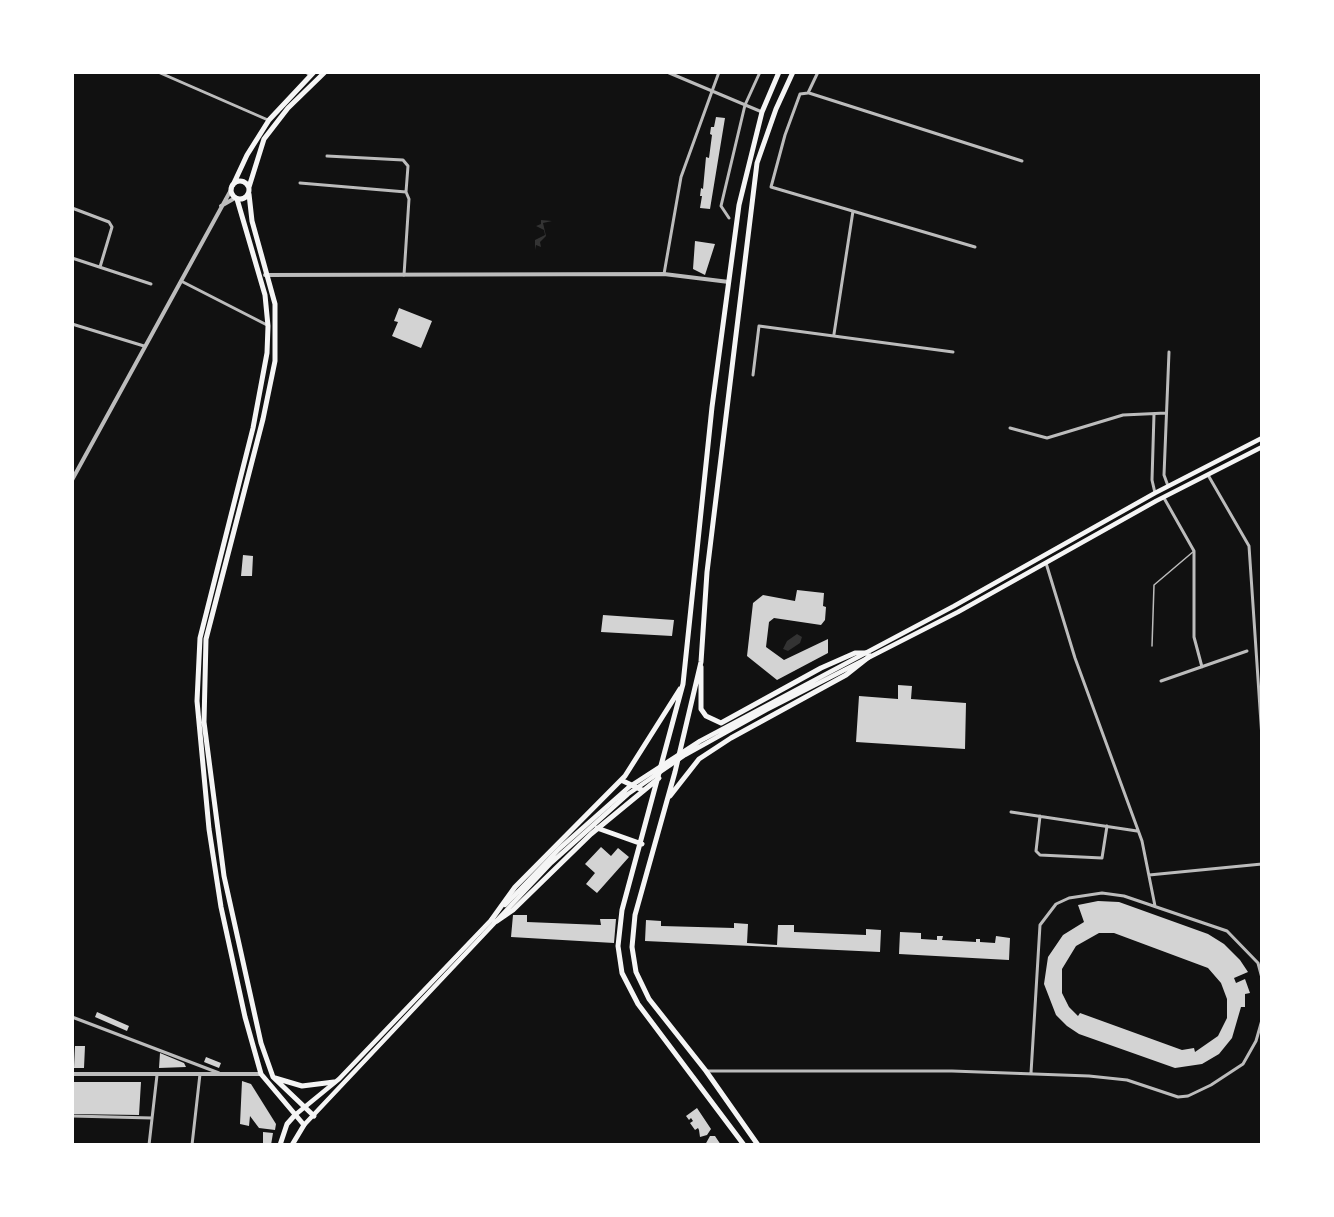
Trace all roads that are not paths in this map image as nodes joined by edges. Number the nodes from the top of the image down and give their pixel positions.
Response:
1 (158, 72) edge
2 (325, 72) edge
3 (667, 72) edge
4 (719, 72) edge
5 (760, 72) edge
6 (779, 72) edge
7 (793, 72) edge
8 (818, 72) edge
9 (310, 73) edge
10 (711, 91) junction
11 (808, 93) junction
12 (745, 105) junction
13 (762, 112) junction
14 (269, 120) junction
15 (327, 156) dead end
16 (1022, 161) dead end
17 (300, 183) dead end
18 (232, 187) junction
19 (249, 190) junction
20 (406, 192) junction
21 (236, 198) junction
22 (220, 206) junction
23 (72, 208) edge
24 (854, 211) junction
25 (729, 218) dead end
26 (975, 247) dead end
27 (72, 258) edge
28 (100, 267) junction
29 (664, 274) junction
30 (260, 275) junction
31 (268, 275) junction
32 (404, 275) junction
33 (181, 280) junction
34 (729, 282) junction
35 (151, 284) dead end
36 (72, 324) edge
37 (268, 326) junction
38 (834, 334) junction
39 (144, 346) junction
40 (953, 352) dead end
41 (1169, 352) dead end
42 (753, 375) dead end
43 (1154, 413) junction
44 (1166, 413) junction
45 (1010, 428) dead end
46 (1262, 438) edge
47 (1262, 447) edge
48 (1208, 474) junction
49 (72, 480) edge
50 (1168, 486) junction
51 (1155, 493) junction
52 (1164, 497) junction
53 (1194, 551) junction
54 (1046, 564) junction
55 (1152, 646) dead end
56 (1247, 651) dead end
57 (868, 654) junction
58 (701, 662) junction
59 (1202, 667) junction
60 (1161, 681) dead end
61 (683, 684) junction
62 (1262, 738) edge
63 (660, 778) junction
64 (621, 780) junction
65 (642, 790) junction
66 (666, 803) junction
67 (1011, 812) dead end
68 (1040, 816) junction
69 (1107, 826) junction
70 (597, 828) junction
71 (1137, 831) junction
72 (642, 844) junction
73 (1262, 864) edge
74 (1149, 875) junction
75 (1155, 906) junction
76 (494, 920) junction
77 (1262, 978) edge
78 (72, 1017) edge
79 (1262, 1020) edge
80 (706, 1071) junction
81 (1031, 1072) junction
82 (72, 1074) edge
83 (200, 1074) junction
84 (221, 1074) junction
85 (261, 1074) junction
86 (157, 1075) junction
87 (273, 1077) junction
88 (334, 1082) junction
89 (303, 1108) junction
90 (295, 1115) junction
91 (72, 1116) edge
92 (314, 1116) junction
93 (152, 1118) junction
94 (304, 1125) junction
95 (149, 1145) edge
96 (192, 1145) edge
97 (280, 1145) edge
98 (292, 1145) edge
99 (744, 1145) edge
100 (758, 1145) edge

1 - 14 street
2 - 19 main road
3 - 10 street
4 - 10 street
5 - 12 street
6 - 13 main road
7 - 58 main road
8 - 11 street
9 - 14 main road
10 - 12 street
10 - 29 street
11 - 16 street
11 - 24 street
12 - 13 street
12 - 25 street
13 - 34 main road
14 - 18 main road
15 - 20 street
17 - 20 street
18 - 19 main road
18 - 21 main road
18 - 22 street
19 - 21 main road
19 - 31 main road
20 - 32 street
21 - 22 street
21 - 30 main road
22 - 33 street
23 - 28 street
24 - 26 street
24 - 38 street
27 - 28 street
28 - 35 street
29 - 32 street
29 - 34 street
30 - 31 street
30 - 37 main road
31 - 32 street
31 - 87 main road
33 - 37 street
33 - 39 street
34 - 61 main road
36 - 39 street
37 - 85 main road
38 - 40 street
38 - 42 street
39 - 49 street
41 - 44 street
43 - 44 street
43 - 45 street
43 - 51 street
44 - 50 street
46 - 50 main road
47 - 48 main road
48 - 52 main road
48 - 62 street
50 - 51 main road
51 - 57 main road
52 - 53 street
52 - 54 main road
53 - 55 lane
53 - 59 street
54 - 57 main road
54 - 71 street
56 - 59 street
57 - 58 main road
57 - 66 main road
57 - 76 main road
58 - 66 main road
59 - 60 street
61 - 63 main road
61 - 64 main road
63 - 65 main road
63 - 72 main road
64 - 65 main road
64 - 76 main road
65 - 70 main road
66 - 80 main road
67 - 68 street
68 - 69 street
68 - 69 street
69 - 71 street
70 - 72 main road
70 - 76 main road
71 - 74 street
72 - 99 main road
73 - 74 street
74 - 75 street
75 - 77 street
75 - 81 street
76 - 88 main road
76 - 92 main road
78 - 84 street
79 - 81 street
80 - 81 street
80 - 100 main road
82 - 86 street
83 - 84 street
83 - 86 street
83 - 96 street
84 - 85 street
85 - 90 main road
86 - 93 street
87 - 88 main road
87 - 89 main road
88 - 89 main road
89 - 90 main road
89 - 92 main road
90 - 94 main road
90 - 97 main road
91 - 93 street
92 - 94 main road
93 - 95 street
94 - 98 main road

